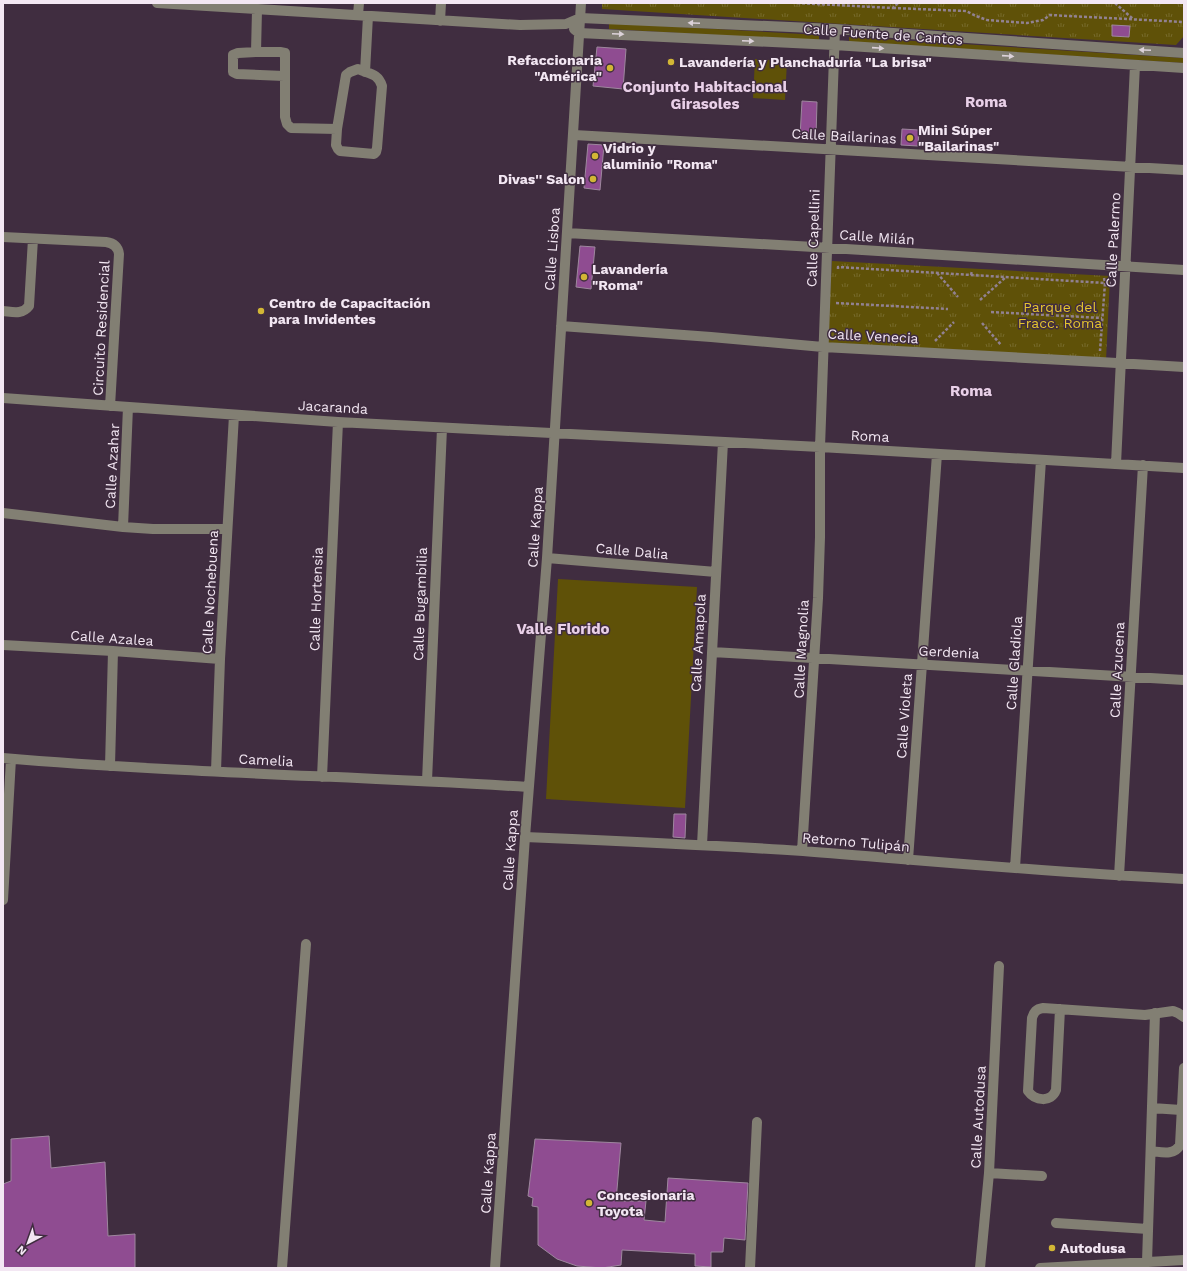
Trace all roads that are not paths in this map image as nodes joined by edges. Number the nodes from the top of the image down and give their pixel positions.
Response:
1 (157, 3) edge
2 (359, 3) edge
3 (441, 3) edge
4 (581, 3) edge
5 (179, 4) edge
6 (193, 4) edge
7 (269, 7) edge
8 (257, 10) junction
9 (363, 16) junction
10 (580, 18) junction
11 (440, 20) junction
12 (566, 24) junction
13 (835, 29) junction
14 (579, 33) junction
15 (834, 45) junction
16 (256, 52) junction
17 (1184, 52) edge
18 (1135, 65) junction
19 (1184, 68) edge
20 (365, 72) junction
21 (284, 76) junction
22 (337, 129) junction
23 (574, 135) junction
24 (830, 150) junction
25 (1130, 166) junction
26 (1184, 170) edge
27 (567, 233) junction
28 (3, 237) edge
29 (33, 239) junction
30 (826, 248) junction
31 (1125, 266) junction
32 (1184, 270) edge
33 (3, 311) edge
34 (561, 326) junction
35 (823, 347) junction
36 (1121, 363) junction
37 (1184, 367) edge
38 (3, 398) edge
39 (110, 406) junction
40 (128, 407) junction
41 (234, 415) junction
42 (338, 422) junction
43 (442, 428) junction
44 (555, 434) junction
45 (723, 442) junction
46 (820, 447) junction
47 (937, 454) junction
48 (1041, 460) junction
49 (1116, 464) junction
50 (1143, 466) junction
51 (1184, 468) edge
52 (3, 513) edge
53 (123, 527) junction
54 (227, 529) junction
55 (547, 558) junction
56 (716, 572) junction
57 (3, 645) edge
58 (113, 651) junction
59 (712, 652) junction
60 (814, 658) junction
61 (220, 659) junction
62 (922, 665) junction
63 (1028, 671) junction
64 (1130, 676) junction
65 (1184, 680) edge
66 (7, 759) edge
67 (110, 766) junction
68 (216, 771) junction
69 (322, 777) junction
70 (427, 781) junction
71 (528, 787) junction
72 (524, 837) junction
73 (702, 845) junction
74 (802, 851) junction
75 (908, 860) junction
76 (1016, 868) junction
77 (1119, 876) junction
78 (1184, 879) edge
79 (3, 900) edge
80 (306, 944) dead end
81 (999, 966) dead end
82 (1060, 1009) junction
83 (1155, 1013) junction
84 (1184, 1017) edge
85 (1184, 1068) edge
86 (1152, 1108) junction
87 (1181, 1110) junction
88 (757, 1122) dead end
89 (1151, 1151) junction
90 (989, 1173) junction
91 (1042, 1176) dead end
92 (1056, 1222) dead end
93 (1148, 1229) junction
94 (1184, 1260) edge
95 (1147, 1262) junction
96 (282, 1268) edge
97 (496, 1268) edge
98 (750, 1268) edge
99 (980, 1268) edge
100 (1040, 1268) edge

1 - 5 street
2 - 9 street
3 - 11 street
4 - 10 street
5 - 6 street
6 - 8 street
7 - 8 street
7 - 9 street
8 - 16 street
9 - 11 street
9 - 20 street
10 - 12 street
13 -> 10 street, Calle Fuente de Cantos
10 - 14 street, Calle Lisboa
11 - 12 street
12 - 14 street
13 - 15 street, Calle Capellini
17 -> 13 street, Calle Fuente de Cantos
14 -> 15 street, Calle Fuente de Cantos
14 - 23 street, Calle Lisboa
15 -> 18 street, Calle Fuente de Cantos
15 - 24 street, Calle Capellini
16 - 21 street
16 - 21 street
18 - 19 street, Calle Fuente de Cantos
18 - 25 street, Calle Palermo
20 - 22 street
20 - 22 street
21 - 22 street
23 - 24 street, Calle Bailarinas
23 - 27 street, Calle Lisboa
24 - 25 street, Calle Bailarinas
24 - 30 street, Calle Capellini
25 - 26 street, Calle Bailarinas
25 - 31 street, Calle Palermo
27 - 30 street, Calle Milán
27 - 34 street, Calle Lisboa
28 - 29 street, Circuito Residencial
29 - 33 street
29 - 39 street, Circuito Residencial
30 - 31 street, Calle Milán
30 - 35 street, Calle Capellini
31 - 32 street, Calle Milán
31 - 36 street, Calle Palermo
34 - 35 street, Calle Venecia
34 - 44 street, Calle Lisboa
35 - 36 street, Calle Venecia
35 - 46 street, Calle Capellini
36 - 37 street, Calle Venecia
36 - 49 street, Calle Palermo
38 - 39 street, Jacaranda
39 - 40 street, Jacaranda
40 - 41 street, Jacaranda
40 - 53 street, Calle Azahar
41 - 42 street, Jacaranda
41 - 54 street, Calle Nochebuena
42 - 43 street, Jacaranda
42 - 69 street, Calle Hortensia
43 - 44 street, Jacaranda
43 - 70 street, Calle Bugambilia
44 - 45 street, Roma
44 - 55 street, Calle Kappa
45 - 46 street, Roma
45 - 56 street, Calle Amapola
46 - 47 street, Roma
46 - 60 street, Calle Magnolia
47 - 48 street, Roma
47 - 62 street, Calle Violeta
48 - 49 street, Roma
48 - 63 street, Calle Gladiola
49 - 50 street, Roma
50 - 51 street, Roma
50 - 64 street, Calle Azucena
52 - 53 street
53 - 54 street
54 - 61 street, Calle Nochebuena
55 - 56 street, Calle Dalia
55 - 71 street, Calle Kappa
56 - 59 street, Calle Amapola
57 - 58 street, Calle Azalea
58 - 61 street, Calle Azalea
58 - 67 street
59 - 60 street, Gerdenia
59 - 73 street, Calle Amapola
60 - 62 street, Gerdenia
60 - 74 street, Calle Magnolia
61 - 68 street, Calle Nochebuena
62 - 63 street, Gerdenia
62 - 75 street, Calle Violeta
63 - 64 street, Gerdenia
63 - 76 street, Calle Gladiola
64 - 65 street, Gerdenia
64 - 77 street, Calle Azucena
66 - 67 street, Camelia
66 - 79 street
67 - 68 street, Camelia
68 - 69 street, Camelia
69 - 70 street, Camelia
70 - 71 street, Camelia
71 - 72 street, Calle Kappa
72 - 73 street, Retorno Tulipán
72 - 97 street, Calle Kappa
73 - 74 street, Retorno Tulipán
74 - 75 street, Retorno Tulipán
75 - 76 street, Retorno Tulipán
76 - 77 street, Retorno Tulipán
77 - 78 street, Retorno Tulipán
80 - 96 street
81 - 90 street, Calle Autodusa
82 - 82 street
82 - 83 street
83 - 84 street
83 - 86 street
85 - 87 street
86 - 87 street
86 - 89 street
87 - 89 street
88 - 98 street
89 - 93 street
90 - 91 street
90 - 99 street, Calle Autodusa
92 - 93 street
93 - 95 street
94 - 95 street
95 - 100 street

